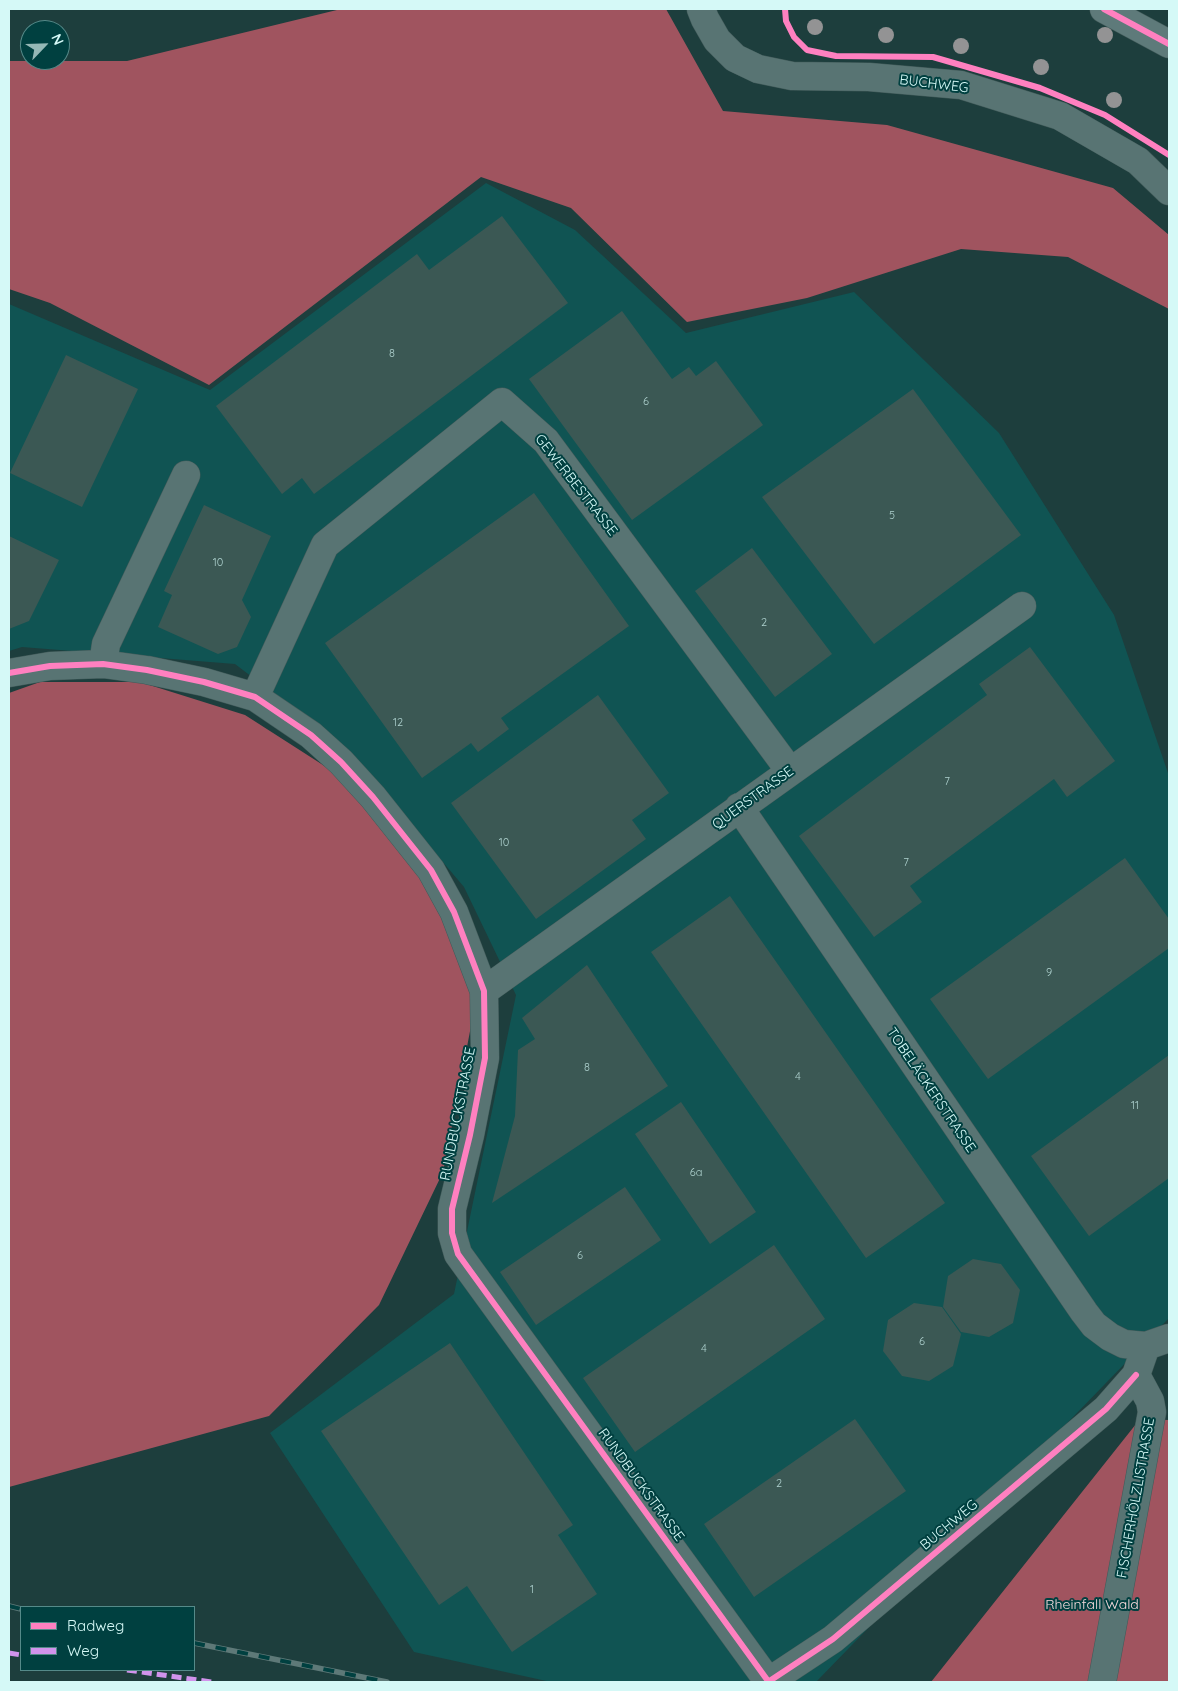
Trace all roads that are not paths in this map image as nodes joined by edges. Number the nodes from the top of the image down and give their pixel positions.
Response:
1 (702, 9) edge
2 (1104, 9) edge
3 (1169, 44) edge
4 (1169, 191) edge
5 (186, 474) dead end
6 (1022, 606) dead end
7 (103, 664) junction
8 (9, 673) edge
9 (255, 697) junction
10 (790, 771) junction
11 (739, 807) junction
12 (484, 991) junction
13 (1157, 1342) edge
14 (1136, 1375) junction
15 (1161, 1417) edge
16 (768, 1682) edge
17 (1102, 1682) edge

1 - 4 street, BUCHWEG
2 - 3 main road
5 - 7 street
6 - 10 street, QUERSTRASSE
7 - 8 street, RUNDBUCKSTRASSE
7 - 9 street, RUNDBUCKSTRASSE
9 - 10 street, GEWERBESTRASSE
9 - 12 street, RUNDBUCKSTRASSE
10 - 11 street, QUERSTRASSE
11 - 12 street, QUERSTRASSE
11 - 13 street, TOBELÄCKERSTRASSE
12 - 16 street, RUNDBUCKSTRASSE
13 - 14 street, BUCHWEG
14 - 15 street, FISCHERHÖLZLISTRASSE
14 - 16 street, BUCHWEG
15 - 17 street, FISCHERHÖLZLISTRASSE

